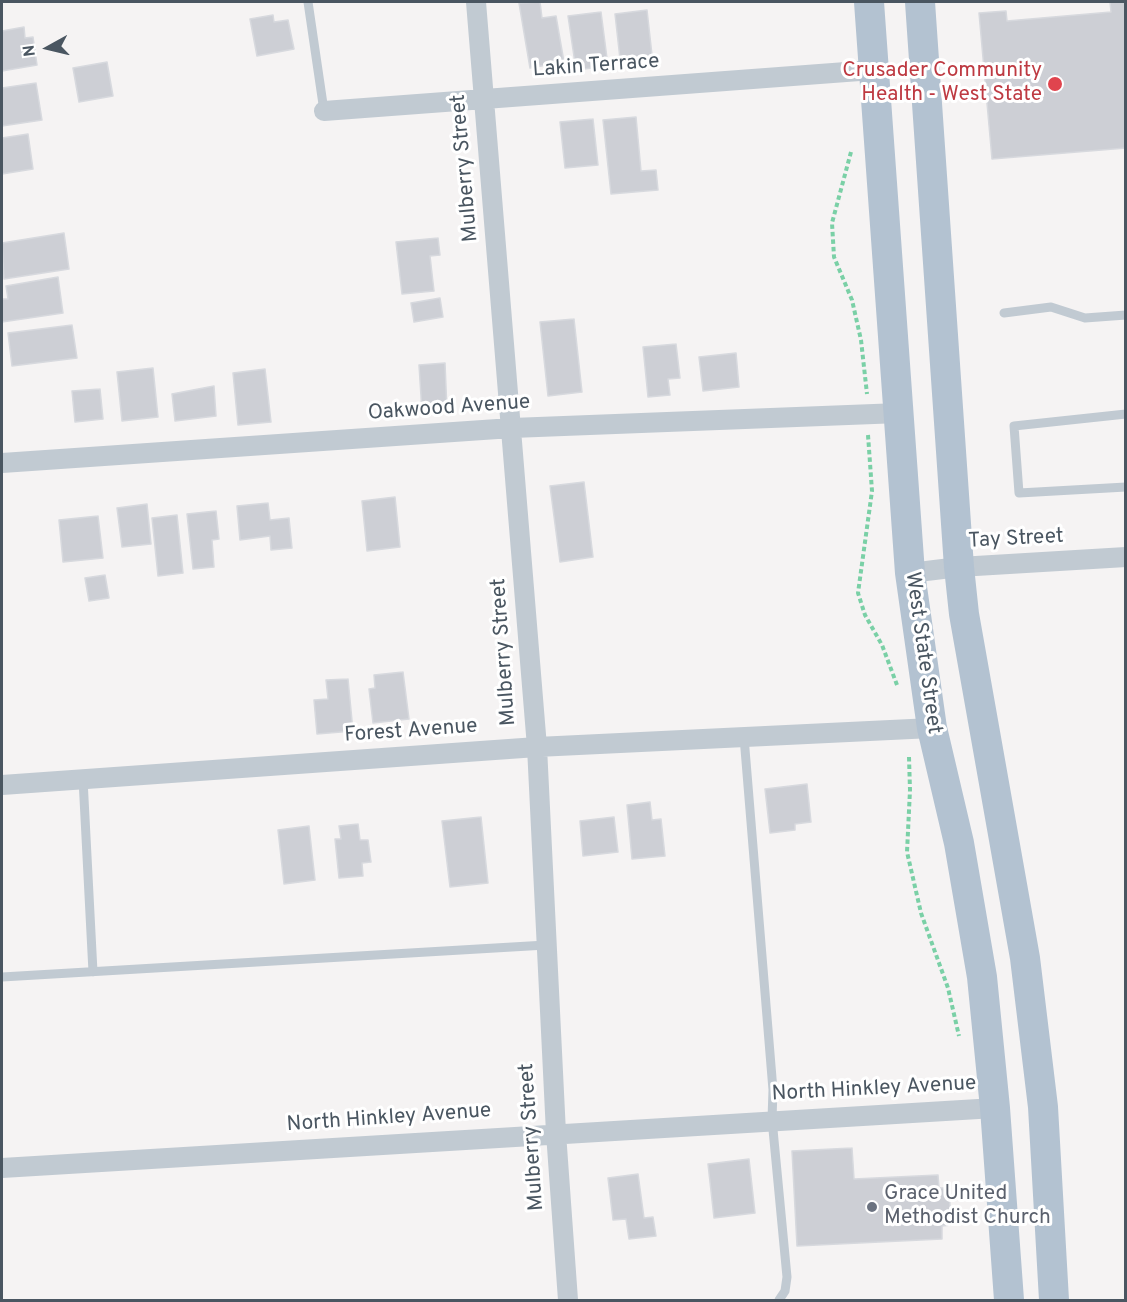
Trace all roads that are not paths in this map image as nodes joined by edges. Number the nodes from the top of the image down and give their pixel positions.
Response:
1 (308, 2) edge
2 (476, 2) edge
3 (869, 2) edge
4 (920, 2) edge
5 (873, 70) junction
6 (484, 100) junction
7 (324, 111) joint
8 (1004, 313) dead end
9 (1125, 315) edge
10 (900, 413) junction
11 (1125, 414) edge
12 (512, 428) junction
13 (2, 463) edge
14 (1125, 487) edge
15 (1125, 557) edge
16 (959, 567) junction
17 (910, 573) junction
18 (932, 728) junction
19 (744, 737) junction
20 (537, 747) junction
21 (83, 779) junction
22 (2, 785) edge
23 (546, 945) junction
24 (93, 972) junction
25 (2, 977) edge
26 (995, 1108) junction
27 (772, 1119) junction
28 (556, 1133) junction
29 (2, 1168) edge
30 (568, 1300) edge
31 (779, 1300) edge
32 (1009, 1300) edge
33 (1054, 1300) edge

1 - 7 lane
2 - 6 street, Mulberry Street
3 - 5 main road, West State Street
4 - 16 main road
5 - 6 street, Lakin Terrace
5 - 10 main road, West State Street
6 - 7 street, Lakin Terrace
6 - 12 street, Mulberry Street
8 - 9 lane
10 - 12 street, Oakwood Avenue
10 - 17 main road, West State Street
11 - 14 lane
12 - 13 street, Oakwood Avenue
12 - 20 street, Mulberry Street
15 - 16 street, Tay Street
16 - 17 street, Tay Street
16 - 33 main road
17 - 18 main road, West State Street
18 - 19 street, Forest Avenue
18 - 26 main road, West State Street
19 - 20 street, Forest Avenue
19 - 27 lane
20 - 21 street, Forest Avenue
20 - 23 street, Mulberry Street
21 - 22 street, Forest Avenue
21 - 24 lane
23 - 24 lane
23 - 28 street, Mulberry Street
24 - 25 lane
26 - 27 street, North Hinkley Avenue
26 - 32 main road, West State Street
27 - 28 street, North Hinkley Avenue
27 - 31 lane
28 - 29 street, North Hinkley Avenue
28 - 30 street, Mulberry Street

